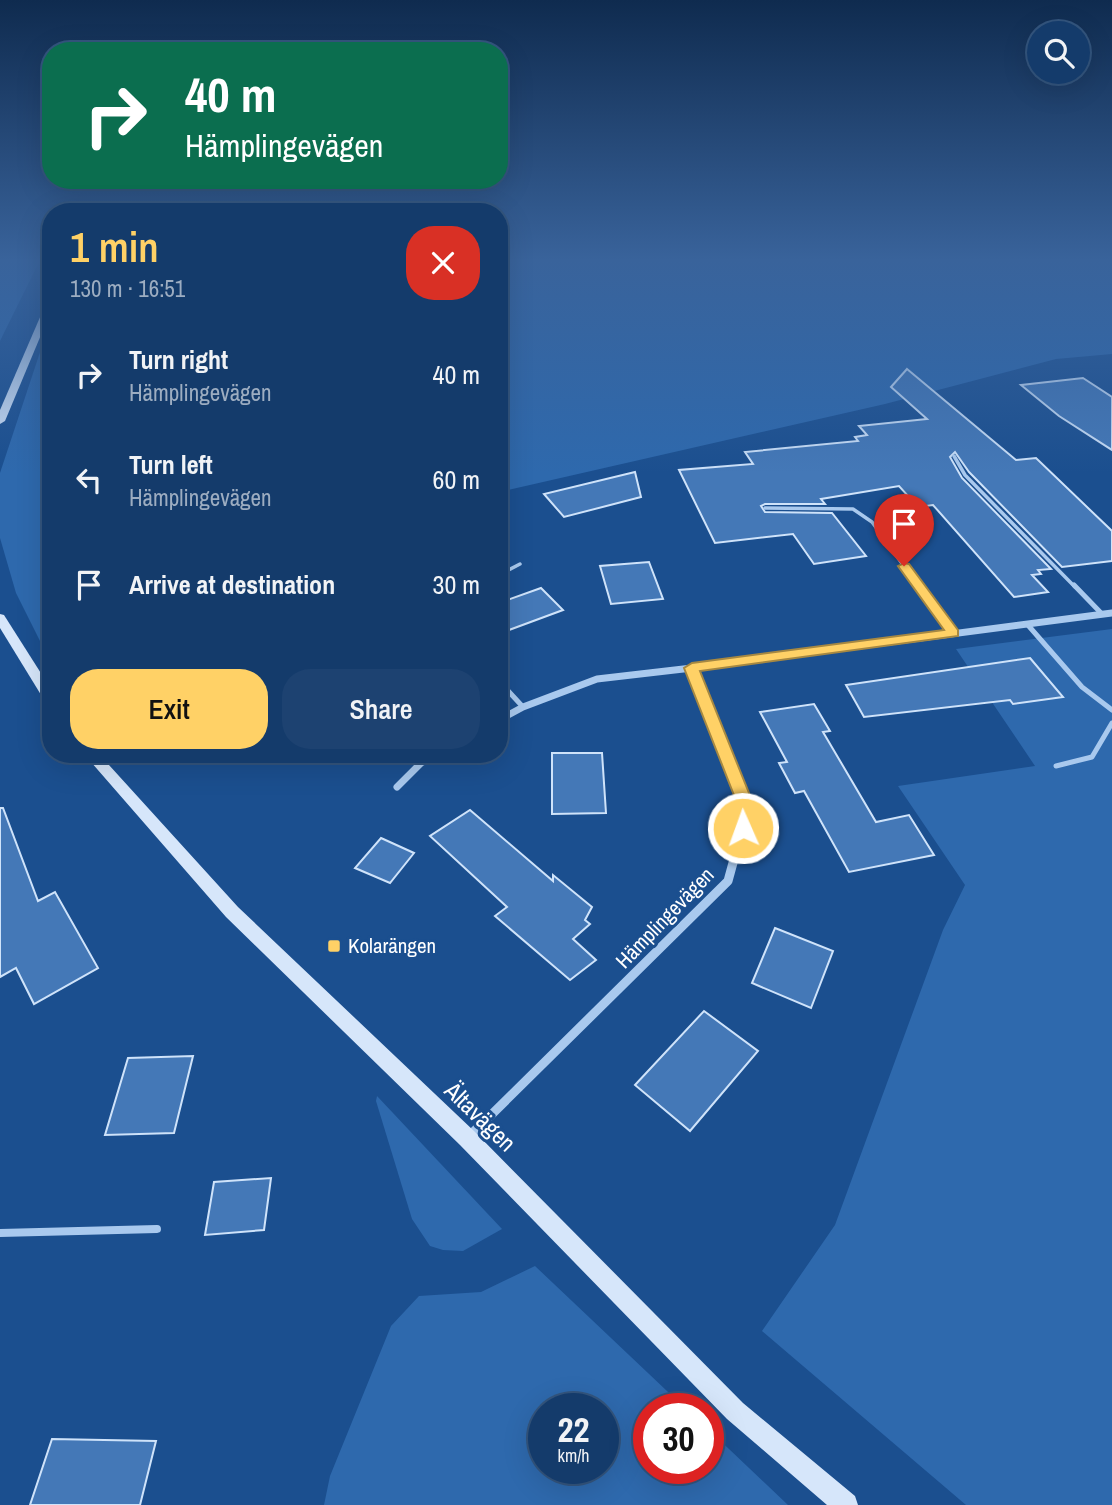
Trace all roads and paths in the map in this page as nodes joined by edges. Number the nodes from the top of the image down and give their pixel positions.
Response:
1 (38, 332) edge
2 (0, 421) edge
3 (954, 456) dead end
4 (765, 508) dead end
5 (520, 564) dead end
6 (508, 570) edge
7 (1112, 613) edge
8 (1102, 614) junction
9 (0, 618) edge
10 (1027, 624) junction
11 (953, 633) junction
12 (692, 668) junction
13 (42, 686) edge
14 (508, 691) edge
15 (523, 707) junction
16 (1112, 710) edge
17 (508, 715) edge
18 (1112, 723) edge
19 (99, 763) edge
20 (421, 763) edge
21 (1056, 766) dead end
22 (397, 787) dead end
23 (467, 1138) junction
24 (157, 1229) dead end
25 (0, 1233) edge
26 (846, 1505) edge

1 - 2 main road
3 - 8 lane
4 - 11 lane
5 - 6 lane
7 - 8 street
8 - 10 street
9 - 13 main road
10 - 11 street
10 - 16 lane
11 - 12 street
12 - 15 street
12 - 23 street, Hämplingevägen
14 - 15 lane
15 - 17 street
18 - 21 lane
19 - 23 main road, Ältavägen
20 - 22 street
23 - 26 main road, Ältavägen
24 - 25 lane

